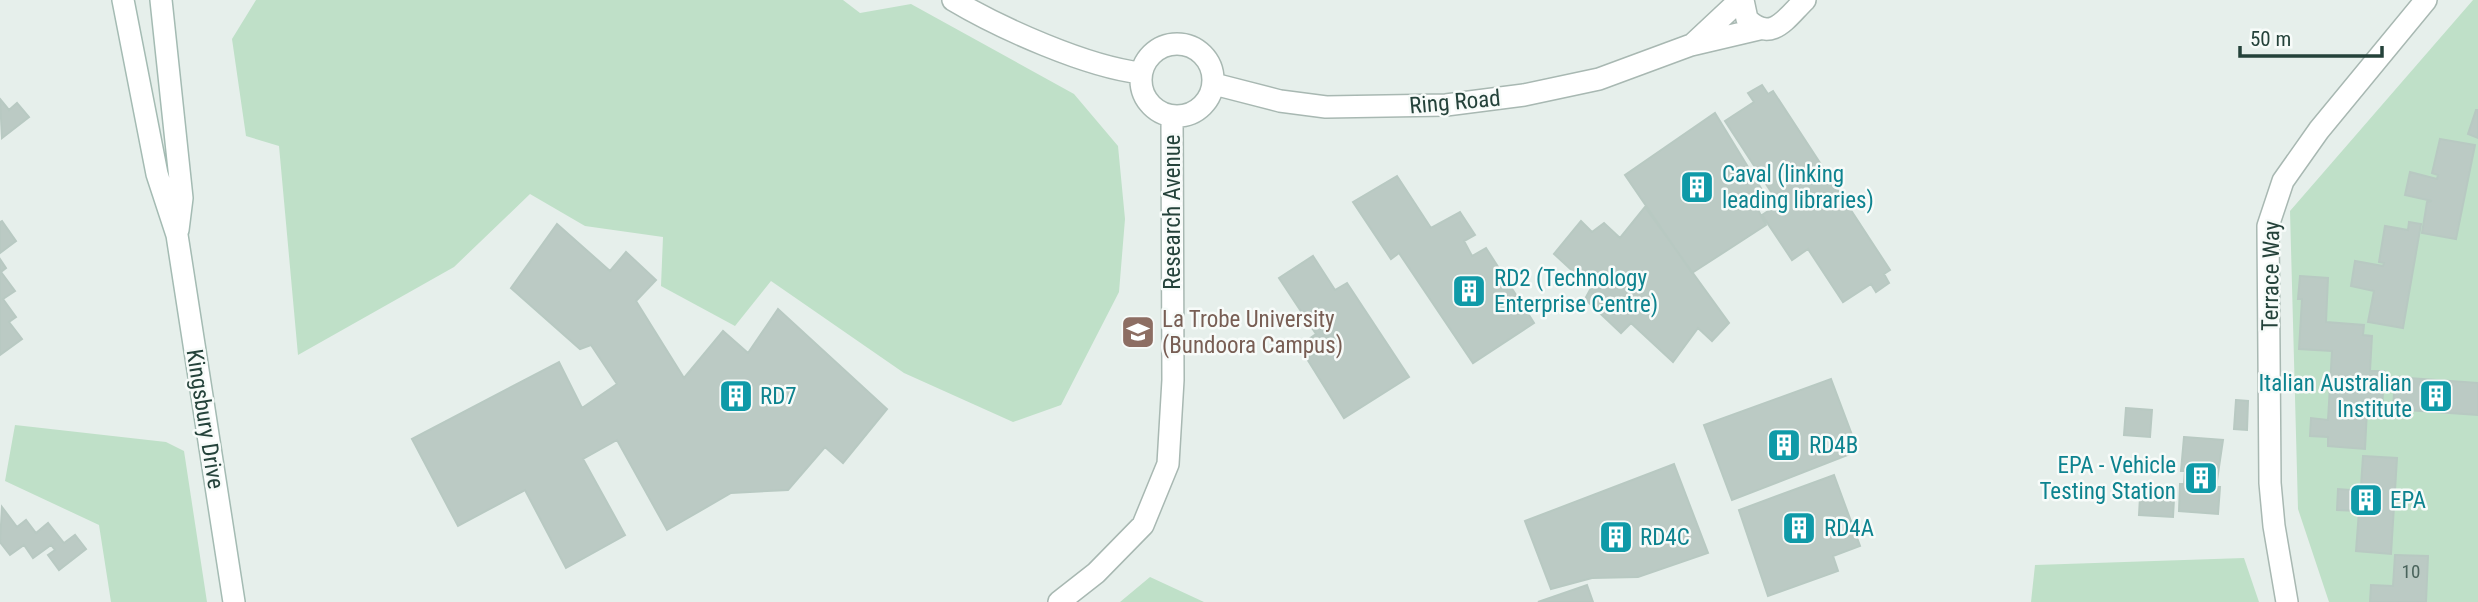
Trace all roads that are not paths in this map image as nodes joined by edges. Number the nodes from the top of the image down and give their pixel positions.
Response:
1 (123, 0) edge
2 (161, 0) edge
3 (953, 0) edge
4 (1742, 0) edge
5 (2426, 0) edge
6 (1796, 4) edge
7 (1759, 29) junction
8 (1692, 45) junction
9 (1141, 74) junction
10 (1213, 84) junction
11 (1172, 116) junction
12 (177, 235) junction
13 (234, 602) edge
14 (1059, 602) edge
15 (2287, 602) edge

1 - 12 street, Kingsbury Drive
2 - 12 street, Kingsbury Drive
3 - 9 street
4 - 7 street
4 - 8 street, Ring Road
5 - 15 street, Terrace Way
6 - 7 street, Ring Road
7 - 8 street, Ring Road
8 - 10 street, Ring Road
9 - 10 street
9 - 11 street
10 - 11 street
11 - 14 street, Research Avenue
12 - 13 street, Kingsbury Drive

